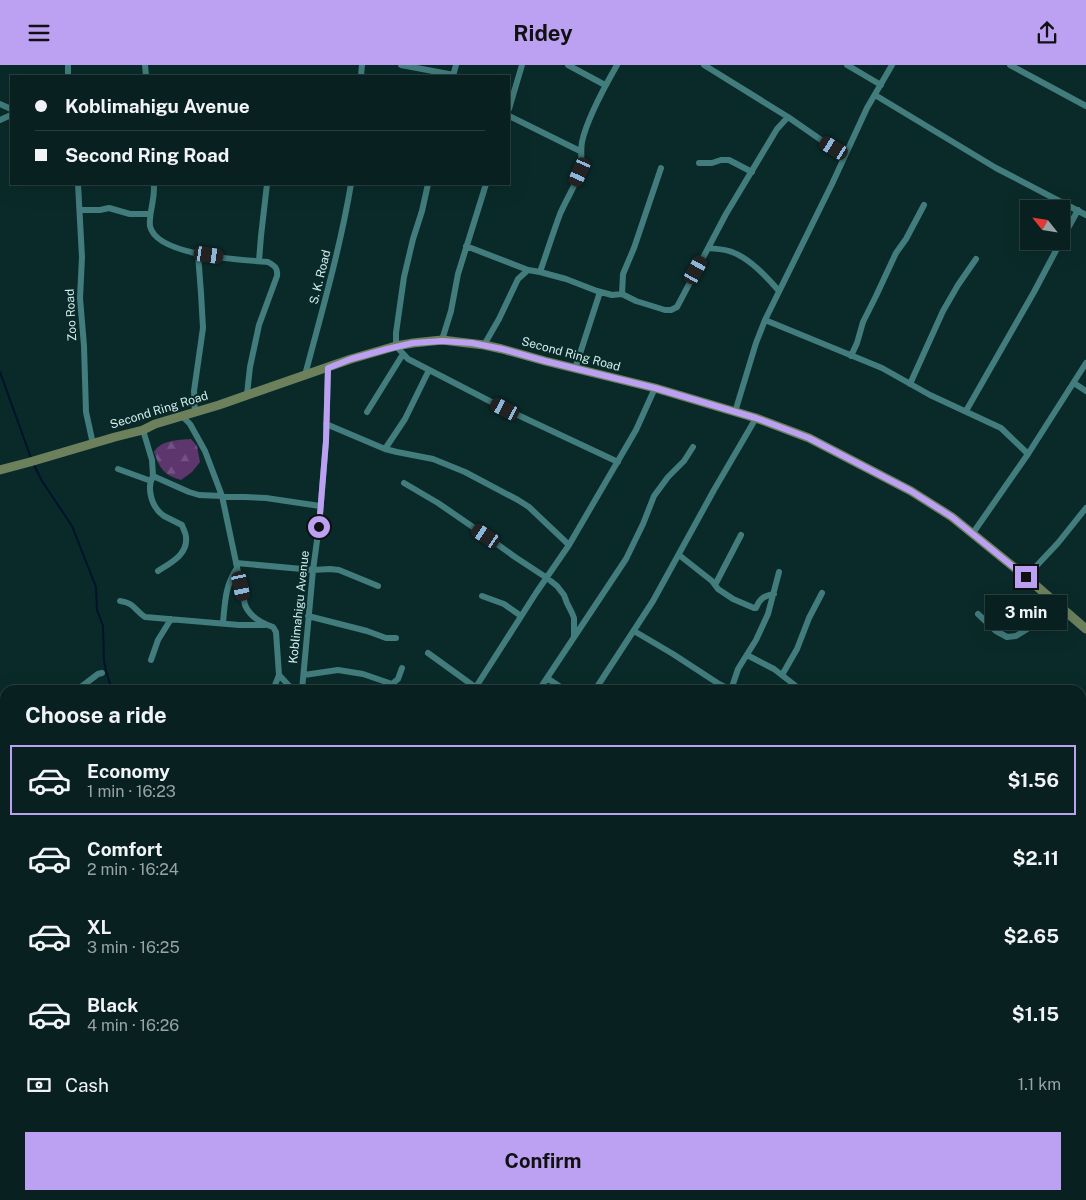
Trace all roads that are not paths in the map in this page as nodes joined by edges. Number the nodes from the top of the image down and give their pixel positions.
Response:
1 (401, 65) edge
2 (522, 65) edge
3 (568, 65) edge
4 (617, 65) edge
5 (704, 65) edge
6 (847, 65) edge
7 (892, 65) edge
8 (1010, 65) edge
9 (1022, 68) edge
10 (448, 75) edge
11 (606, 85) junction
12 (881, 85) junction
13 (875, 95) junction
14 (510, 106) edge
15 (1086, 106) edge
16 (510, 116) edge
17 (788, 117) junction
18 (580, 151) junction
19 (845, 154) junction
20 (699, 163) dead end
21 (661, 168) dead end
22 (752, 172) junction
23 (78, 185) edge
24 (154, 185) edge
25 (267, 185) edge
26 (351, 185) edge
27 (428, 185) edge
28 (486, 185) edge
29 (924, 205) dead end
30 (80, 210) junction
31 (1078, 210) junction
32 (150, 214) junction
33 (1086, 215) edge
34 (1070, 225) edge
35 (466, 246) junction
36 (708, 248) junction
37 (1056, 250) edge
38 (198, 254) junction
39 (976, 259) dead end
40 (259, 261) junction
41 (528, 270) junction
42 (540, 271) junction
43 (779, 291) junction
44 (600, 292) junction
45 (622, 294) junction
46 (765, 320) junction
47 (442, 341) junction
48 (484, 345) junction
49 (396, 346) junction
50 (403, 355) junction
51 (851, 356) junction
52 (1086, 363) edge
53 (575, 369) junction
54 (429, 370) junction
55 (328, 372) junction
56 (305, 375) junction
57 (1074, 383) junction
58 (910, 384) junction
59 (655, 388) junction
60 (1086, 391) edge
61 (247, 394) junction
62 (966, 411) junction
63 (195, 412) junction
64 (367, 412) dead end
65 (735, 412) junction
66 (182, 416) junction
67 (756, 418) junction
68 (326, 424) junction
69 (143, 430) junction
70 (93, 444) junction
71 (693, 447) dead end
72 (385, 449) junction
73 (1028, 454) junction
74 (618, 462) junction
75 (118, 469) dead end
76 (0, 470) edge
77 (152, 478) junction
78 (404, 483) dead end
79 (222, 496) junction
80 (320, 506) junction
81 (1086, 508) edge
82 (973, 533) junction
83 (741, 535) dead end
84 (569, 545) junction
85 (679, 555) junction
86 (236, 565) junction
87 (313, 569) junction
88 (158, 571) dead end
89 (779, 572) dead end
90 (1026, 577) junction
91 (547, 578) junction
92 (715, 585) junction
93 (378, 586) dead end
94 (822, 593) dead end
95 (774, 594) junction
96 (482, 596) dead end
97 (120, 601) dead end
98 (1063, 609) junction
99 (978, 614) dead end
100 (308, 616) junction
101 (521, 616) junction
102 (171, 619) junction
103 (222, 623) junction
104 (267, 625) junction
105 (1086, 629) edge
106 (634, 631) junction
107 (574, 636) junction
108 (396, 638) dead end
109 (428, 653) dead end
110 (747, 655) junction
111 (151, 660) dead end
112 (402, 667) dead end
113 (102, 673) dead end
114 (278, 675) junction
115 (304, 675) junction
116 (782, 675) junction
117 (547, 678) junction
118 (84, 685) edge
119 (275, 685) edge
120 (288, 685) edge
121 (303, 685) edge
122 (469, 685) edge
123 (477, 685) edge
124 (542, 685) edge
125 (558, 685) edge
126 (598, 685) edge
127 (722, 685) edge
128 (733, 685) edge
129 (795, 685) edge

1 - 10 street
2 - 14 street
3 - 11 street
4 - 11 street
5 - 17 street
6 - 12 street
7 - 12 street
8 - 9 street
9 - 15 street
11 - 18 street
12 - 13 street
13 - 19 street
13 - 31 street
16 - 18 street
17 - 19 street
17 - 22 street
18 - 42 street
19 - 43 street
20 - 22 street
21 - 45 street
22 - 36 street
23 - 30 street, Zoo Road
24 - 32 street
25 - 40 street
26 - 56 street, S. K. Road
27 - 49 street
28 - 35 street
29 - 51 street
30 - 32 street
30 - 70 street, Zoo Road
31 - 33 street
31 - 34 street
32 - 38 street
35 - 41 street
35 - 47 street
36 - 43 street
36 - 45 street
37 - 62 street
38 - 40 street
38 - 63 street
39 - 58 street
40 - 61 street
41 - 42 street
41 - 48 street
42 - 44 street
43 - 46 street
44 - 45 street
44 - 53 street
46 - 51 street
46 - 65 street
47 - 48 street, Second Ring Road
47 - 49 street, Second Ring Road
48 - 53 street, Second Ring Road
49 - 50 street
49 - 55 street, Second Ring Road
50 - 54 street
50 - 64 street
51 - 58 street
52 - 57 street
53 - 59 street, Second Ring Road
54 - 72 street
54 - 74 street
55 - 56 street, Second Ring Road
55 - 68 street, Koblimahigu Avenue
56 - 61 street, Second Ring Road
57 - 60 street
57 - 73 street
58 - 62 street
59 - 65 street, Second Ring Road
59 - 74 street
61 - 63 street, Second Ring Road
62 - 73 street
63 - 66 street, Second Ring Road
65 - 67 street, Second Ring Road
66 - 69 street, Second Ring Road
66 - 79 street
67 - 82 street, Second Ring Road
67 - 85 street
68 - 72 street
68 - 80 street, Koblimahigu Avenue
69 - 70 street, Second Ring Road
69 - 77 street
70 - 76 street, Second Ring Road
71 - 107 street
72 - 84 street
73 - 82 street
74 - 84 street
75 - 77 street
77 - 79 street
77 - 88 street
78 - 91 street
79 - 80 street
79 - 86 street
80 - 87 street, Koblimahigu Avenue
81 - 90 street
82 - 90 street, Second Ring Road
83 - 92 street
84 - 91 street
85 - 92 street
85 - 106 street
86 - 87 street
86 - 103 street
86 - 104 street
87 - 93 street
87 - 100 street, Koblimahigu Avenue
89 - 95 street
90 - 98 street, Second Ring Road
91 - 101 street
91 - 107 street
92 - 95 street
94 - 116 street
95 - 110 street
96 - 101 street
97 - 102 street
98 - 99 street
98 - 105 street, Second Ring Road
100 - 108 street
100 - 115 street, Koblimahigu Avenue
101 - 123 street
102 - 103 street
102 - 111 street
103 - 104 street
104 - 114 street
106 - 126 street
106 - 127 street
107 - 117 street
109 - 122 street
110 - 116 street
110 - 128 street
112 - 115 street
113 - 118 street
114 - 119 street
114 - 120 street
115 - 121 street, Koblimahigu Avenue
116 - 129 street
117 - 124 street
117 - 125 street

